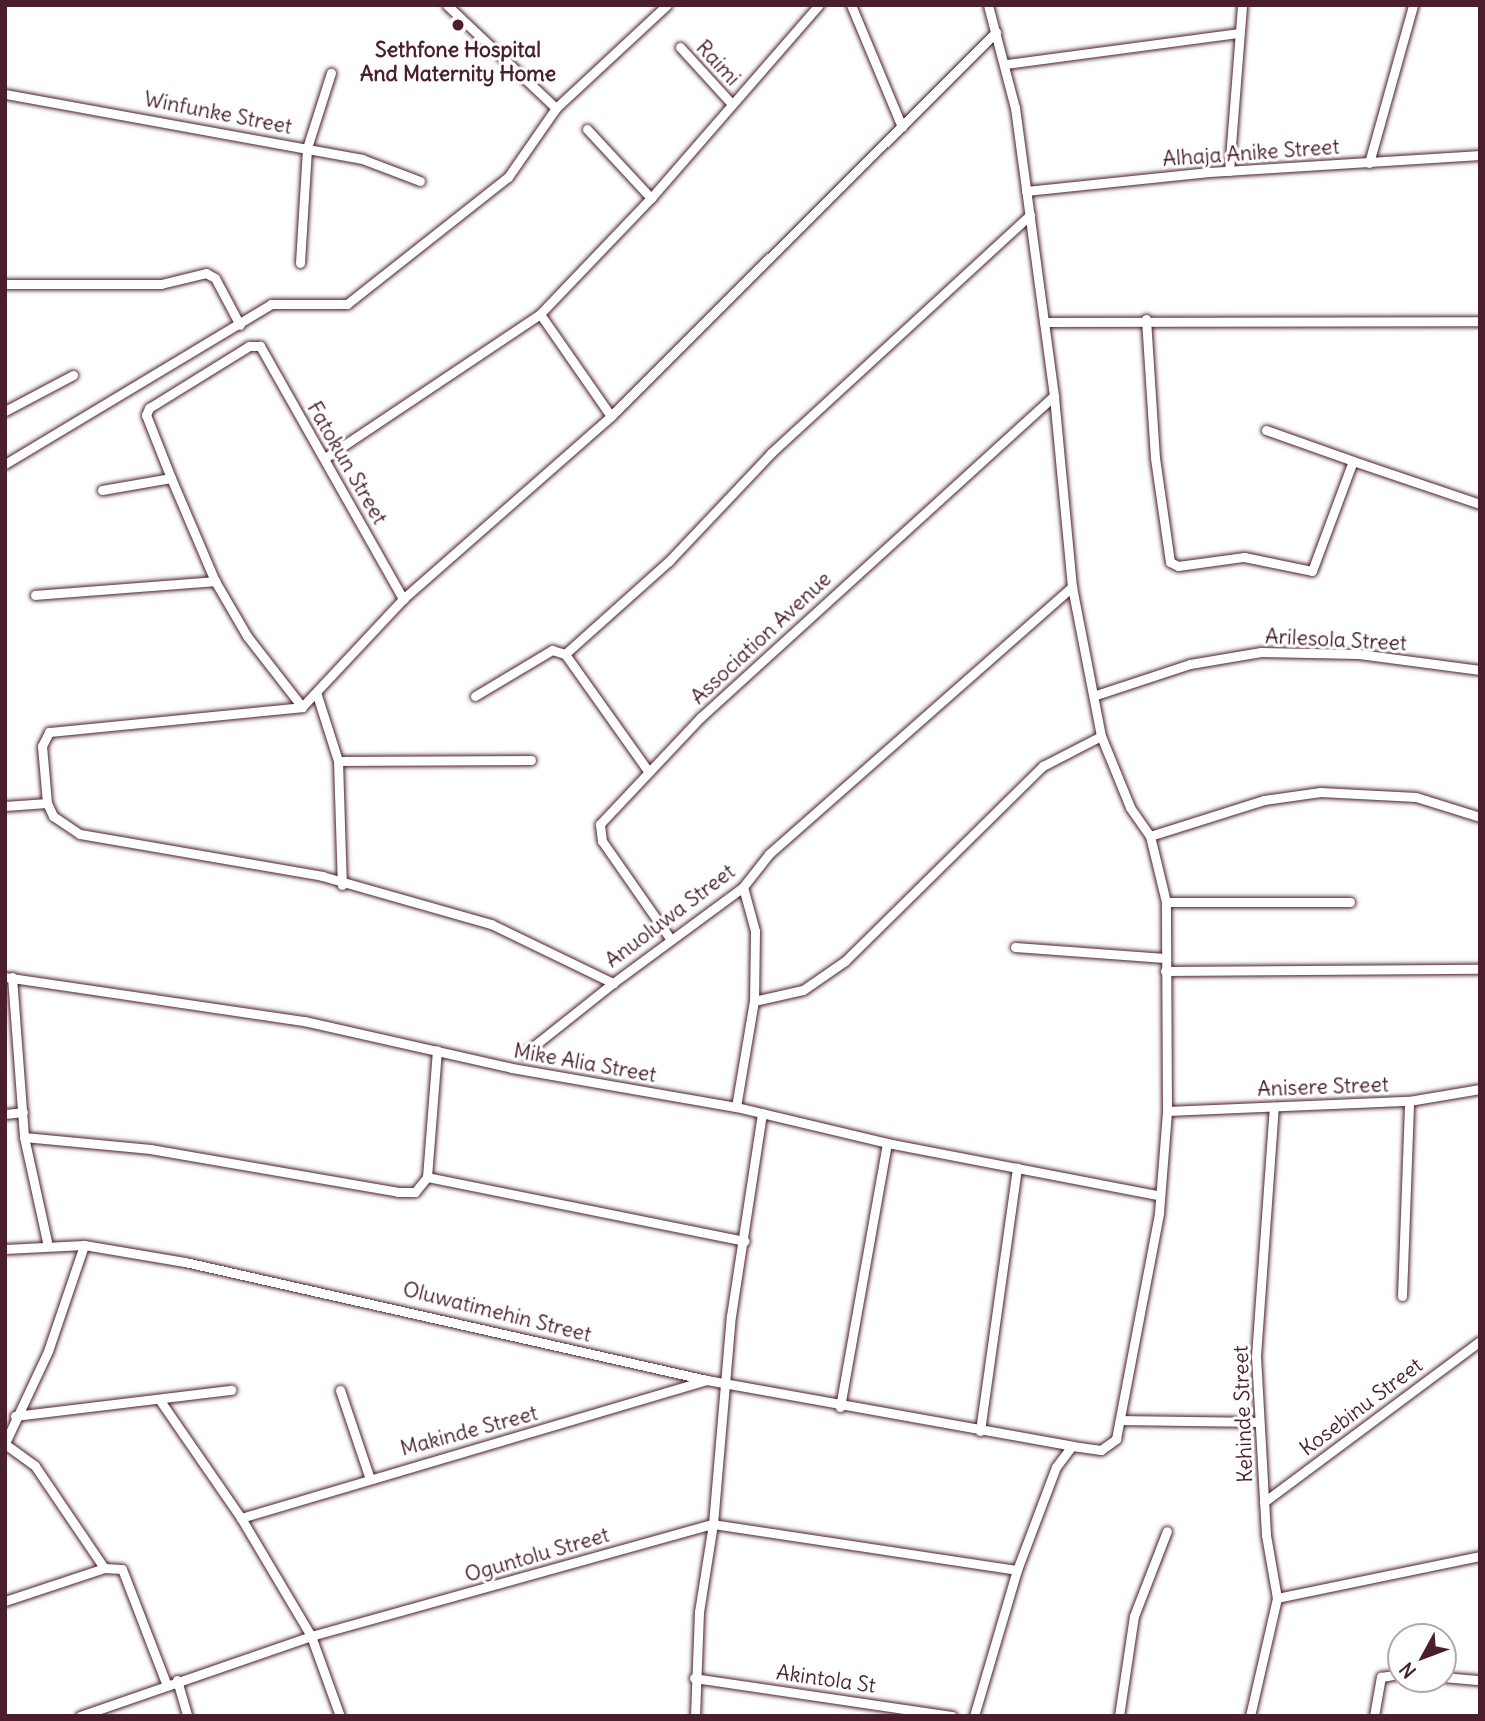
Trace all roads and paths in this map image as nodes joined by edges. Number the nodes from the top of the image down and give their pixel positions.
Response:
1 (447, 5) edge
2 (819, 5) edge
3 (851, 5) edge
4 (988, 5) edge
5 (1242, 5) edge
6 (1413, 5) edge
7 (666, 6) edge
8 (996, 32) junction
9 (1237, 33) junction
10 (680, 47) dead end
11 (1006, 64) junction
12 (331, 72) dead end
13 (5, 94) edge
14 (731, 103) junction
15 (556, 107) junction
16 (902, 127) junction
17 (587, 129) dead end
18 (307, 148) junction
19 (1480, 155) edge
20 (1369, 163) junction
21 (1228, 171) junction
22 (420, 181) dead end
23 (1026, 191) junction
24 (651, 198) junction
25 (1030, 215) junction
26 (300, 263) dead end
27 (5, 284) edge
28 (540, 314) junction
29 (1146, 319) junction
30 (1480, 321) edge
31 (1044, 322) junction
32 (240, 325) junction
33 (73, 375) dead end
34 (1054, 396) junction
35 (5, 411) edge
36 (611, 416) junction
37 (1266, 430) dead end
38 (325, 458) junction
39 (1353, 461) junction
40 (5, 464) edge
41 (170, 478) junction
42 (102, 490) dead end
43 (1480, 504) edge
44 (215, 581) junction
45 (1072, 587) junction
46 (35, 595) dead end
47 (403, 599) junction
48 (565, 654) junction
49 (1480, 670) edge
50 (317, 695) junction
51 (1096, 695) junction
52 (475, 696) dead end
53 (302, 707) junction
54 (1101, 736) junction
55 (531, 760) dead end
56 (338, 761) junction
57 (648, 771) junction
58 (47, 803) junction
59 (5, 806) edge
60 (1480, 817) edge
61 (1150, 836) junction
62 (342, 885) junction
63 (743, 887) junction
64 (1166, 902) junction
65 (1350, 902) dead end
66 (669, 936) junction
67 (1015, 947) dead end
68 (1165, 958) junction
69 (1480, 969) edge
70 (1165, 971) junction
71 (9, 977) edge
72 (613, 983) junction
73 (754, 1002) junction
74 (437, 1051) junction
75 (524, 1053) dead end
76 (1480, 1089) edge
77 (1409, 1101) junction
78 (736, 1107) junction
79 (1274, 1107) junction
80 (1167, 1111) junction
81 (23, 1112) junction
82 (762, 1113) junction
83 (5, 1114) edge
84 (24, 1137) junction
85 (887, 1143) junction
86 (1017, 1168) junction
87 (427, 1177) junction
88 (1157, 1195) junction
89 (746, 1241) junction
90 (47, 1242) junction
91 (84, 1245) junction
92 (5, 1249) edge
93 (1402, 1296) dead end
94 (1480, 1341) edge
95 (707, 1380) junction
96 (726, 1383) junction
97 (231, 1390) dead end
98 (340, 1390) dead end
99 (161, 1402) junction
100 (840, 1407) junction
101 (15, 1416) junction
102 (1120, 1420) junction
103 (1257, 1422) junction
104 (980, 1431) junction
105 (5, 1444) edge
106 (1072, 1446) junction
107 (369, 1476) junction
108 (1264, 1502) junction
109 (241, 1518) junction
110 (713, 1524) junction
111 (1167, 1531) dead end
112 (1480, 1556) edge
113 (104, 1568) junction
114 (1017, 1570) junction
115 (1277, 1598) junction
116 (5, 1601) edge
117 (311, 1636) junction
118 (1387, 1676) edge
119 (694, 1678) junction
120 (1457, 1678) edge
121 (177, 1680) junction
122 (1480, 1680) edge
123 (166, 1683) junction
124 (80, 1716) edge
125 (187, 1716) edge
126 (340, 1716) edge
127 (695, 1716) edge
128 (952, 1716) edge
129 (974, 1716) edge
130 (1119, 1716) edge
131 (1250, 1716) edge
132 (1374, 1716) edge

1 - 15 street
2 - 14 street
3 - 16 street
4 - 8 street
5 - 9 street
6 - 20 street
7 - 15 street
8 - 11 street
8 - 16 street
9 - 11 street
9 - 21 street
10 - 14 street, Raimi
11 - 23 street
12 - 18 street
13 - 18 street, Winfunke Street
14 - 24 street
15 - 32 street
16 - 36 street
17 - 24 street
18 - 22 street, Winfunke Street
18 - 26 street
19 - 20 street, Alhaja Anike Street
20 - 21 street, Alhaja Anike Street
21 - 23 street, Alhaja Anike Street
23 - 25 street
24 - 28 street
25 - 31 street
25 - 48 street
27 - 32 street
28 - 36 street
28 - 38 street
29 - 30 street
29 - 31 street
29 - 39 street
31 - 34 street
32 - 40 street
33 - 35 street
34 - 45 street
34 - 57 street, Association Avenue
36 - 47 street
37 - 39 street
38 - 41 street, Fatokun Street
38 - 47 street, Fatokun Street
39 - 43 street
41 - 42 street
41 - 44 street
44 - 46 street
44 - 53 street
45 - 51 street
45 - 63 street, Anuoluwa Street
47 - 50 street
48 - 52 street
48 - 57 street
49 - 51 street, Arilesola Street
50 - 53 street
50 - 56 street
51 - 54 street
53 - 58 street
54 - 61 street
54 - 73 street
55 - 56 street
56 - 62 street
57 - 66 street, Association Avenue
58 - 59 street
58 - 62 street, Anuoluwa Street
60 - 61 street
61 - 64 street
62 - 72 street, Anuoluwa Street
63 - 66 street, Anuoluwa Street
63 - 73 street
64 - 65 street
64 - 68 street
66 - 72 street, Anuoluwa Street
67 - 68 street
68 - 70 street
69 - 70 street
70 - 80 street
71 - 74 street, Mike Alia Street
71 - 81 street
72 - 75 street
73 - 78 street
74 - 78 street, Mike Alia Street
74 - 87 street
76 - 77 street, Anisere Street
77 - 79 street, Anisere Street
77 - 93 street
78 - 82 street, Mike Alia Street
79 - 80 street, Anisere Street
79 - 103 street, Kehinde Street
80 - 88 street
81 - 83 street
81 - 84 street
82 - 85 street, Mike Alia Street
82 - 89 street
84 - 87 street
84 - 90 street
85 - 86 street, Mike Alia Street
85 - 100 street
86 - 88 street, Mike Alia Street
86 - 104 street
87 - 89 street
88 - 102 street
89 - 96 street
90 - 91 street, Oluwatimehin Street
90 - 92 street, Oluwatimehin Street
91 - 95 street, Oluwatimehin Street
91 - 101 street
94 - 108 street, Kosebinu Street
95 - 96 street, Oluwatimehin Street
95 - 107 street, Makinde Street
96 - 100 street, Oluwatimehin Street
96 - 110 street
97 - 99 street
98 - 107 street
99 - 101 street
99 - 109 street
100 - 104 street, Oluwatimehin Street
101 - 105 street
102 - 103 street
102 - 106 street, Oluwatimehin Street
103 - 108 street, Kehinde Street
104 - 106 street, Oluwatimehin Street
105 - 113 street
106 - 114 street
107 - 109 street, Makinde Street
108 - 115 street, Kehinde Street
109 - 117 street
110 - 114 street, Oguntolu Street
110 - 117 street, Oguntolu Street
110 - 119 street
111 - 130 street
112 - 115 street
113 - 116 street
113 - 123 street
114 - 129 street
115 - 131 street, Kehinde Street
117 - 121 street, Oguntolu Street
117 - 126 street
118 - 132 street
119 - 127 street
119 - 128 street, Akintola St
120 - 122 street
121 - 123 street, Oguntolu Street
121 - 125 street
123 - 124 street, Oguntolu Street

